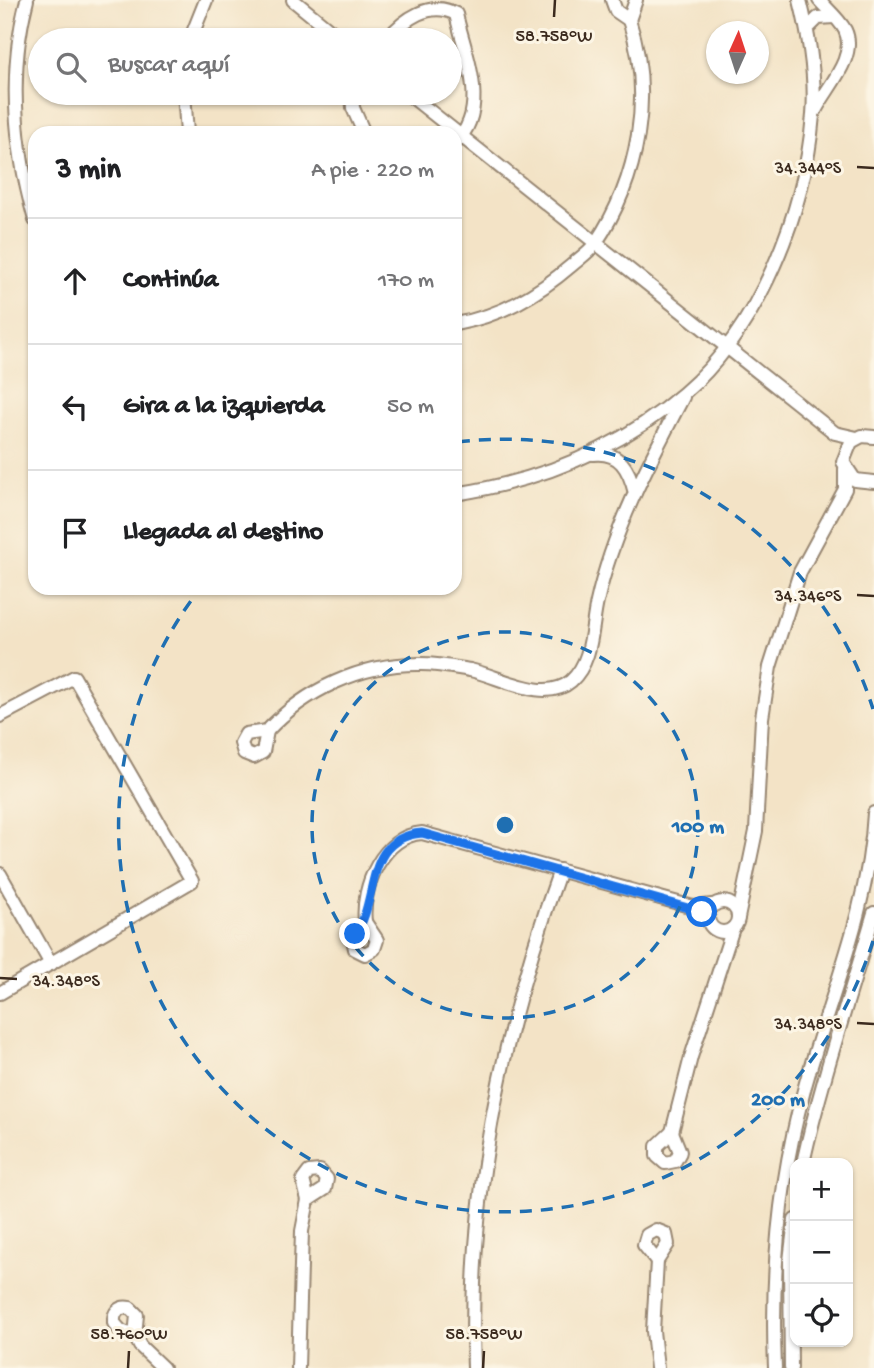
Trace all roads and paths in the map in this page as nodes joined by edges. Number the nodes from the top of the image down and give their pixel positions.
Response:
1 (27, 0) edge
2 (206, 0) edge
3 (293, 0) edge
4 (457, 0) edge
5 (612, 0) edge
6 (636, 0) edge
7 (800, 0) edge
8 (819, 0) edge
9 (422, 3) edge
10 (456, 15) junction
11 (834, 17) junction
12 (629, 20) junction
13 (195, 28) edge
14 (327, 28) edge
15 (398, 28) edge
16 (459, 28) edge
17 (807, 29) junction
18 (462, 44) edge
19 (185, 105) edge
20 (353, 105) edge
21 (420, 105) edge
22 (813, 114) junction
23 (186, 126) edge
24 (361, 126) edge
25 (443, 126) edge
26 (462, 136) edge
27 (462, 143) edge
28 (28, 189) edge
29 (595, 244) junction
30 (462, 323) edge
31 (724, 348) junction
32 (685, 393) junction
33 (835, 433) junction
34 (874, 437) edge
35 (857, 438) junction
36 (593, 454) junction
37 (843, 454) junction
38 (845, 469) junction
39 (871, 482) edge
40 (845, 489) junction
41 (462, 493) edge
42 (635, 493) junction
43 (0, 716) edge
44 (267, 731) dead end
45 (874, 813) edge
46 (560, 870) junction
47 (0, 874) edge
48 (746, 878) junction
49 (714, 912) junction
50 (874, 913) edge
51 (365, 922) dead end
52 (736, 923) junction
53 (725, 947) junction
54 (51, 964) junction
55 (0, 993) edge
56 (672, 1132) dead end
57 (804, 1158) edge
58 (308, 1200) dead end
59 (795, 1221) edge
60 (657, 1261) dead end
61 (135, 1336) dead end
62 (163, 1368) edge
63 (298, 1368) edge
64 (474, 1368) edge
65 (657, 1368) edge
66 (775, 1368) edge
67 (791, 1368) edge

1 - 28 street
2 - 13 street
3 - 14 street
4 - 10 street
5 - 12 street
6 - 12 street
7 - 17 street
8 - 11 street
9 - 10 street
9 - 15 street
10 - 16 street
11 - 17 street
11 - 22 street
12 - 29 street
17 - 22 street
18 - 26 street
19 - 23 street
20 - 24 street
21 - 25 street
22 - 31 street
27 - 29 street
29 - 30 street
29 - 31 street
31 - 32 street
31 - 33 street
32 - 36 street
32 - 42 street
33 - 35 street
33 - 37 street
34 - 35 street
35 - 37 street
36 - 41 street
36 - 42 street
37 - 38 street
38 - 39 street
38 - 40 street
39 - 40 street
40 - 48 street
42 - 44 street
43 - 54 street
45 - 66 street
46 - 49 street
46 - 51 street
46 - 64 street
47 - 54 street
48 - 49 street
48 - 52 street
49 - 52 street
49 - 52 street
49 - 53 street
50 - 57 street
52 - 53 street
53 - 56 street
54 - 55 street
58 - 63 street
59 - 67 street
60 - 65 street
61 - 62 street

